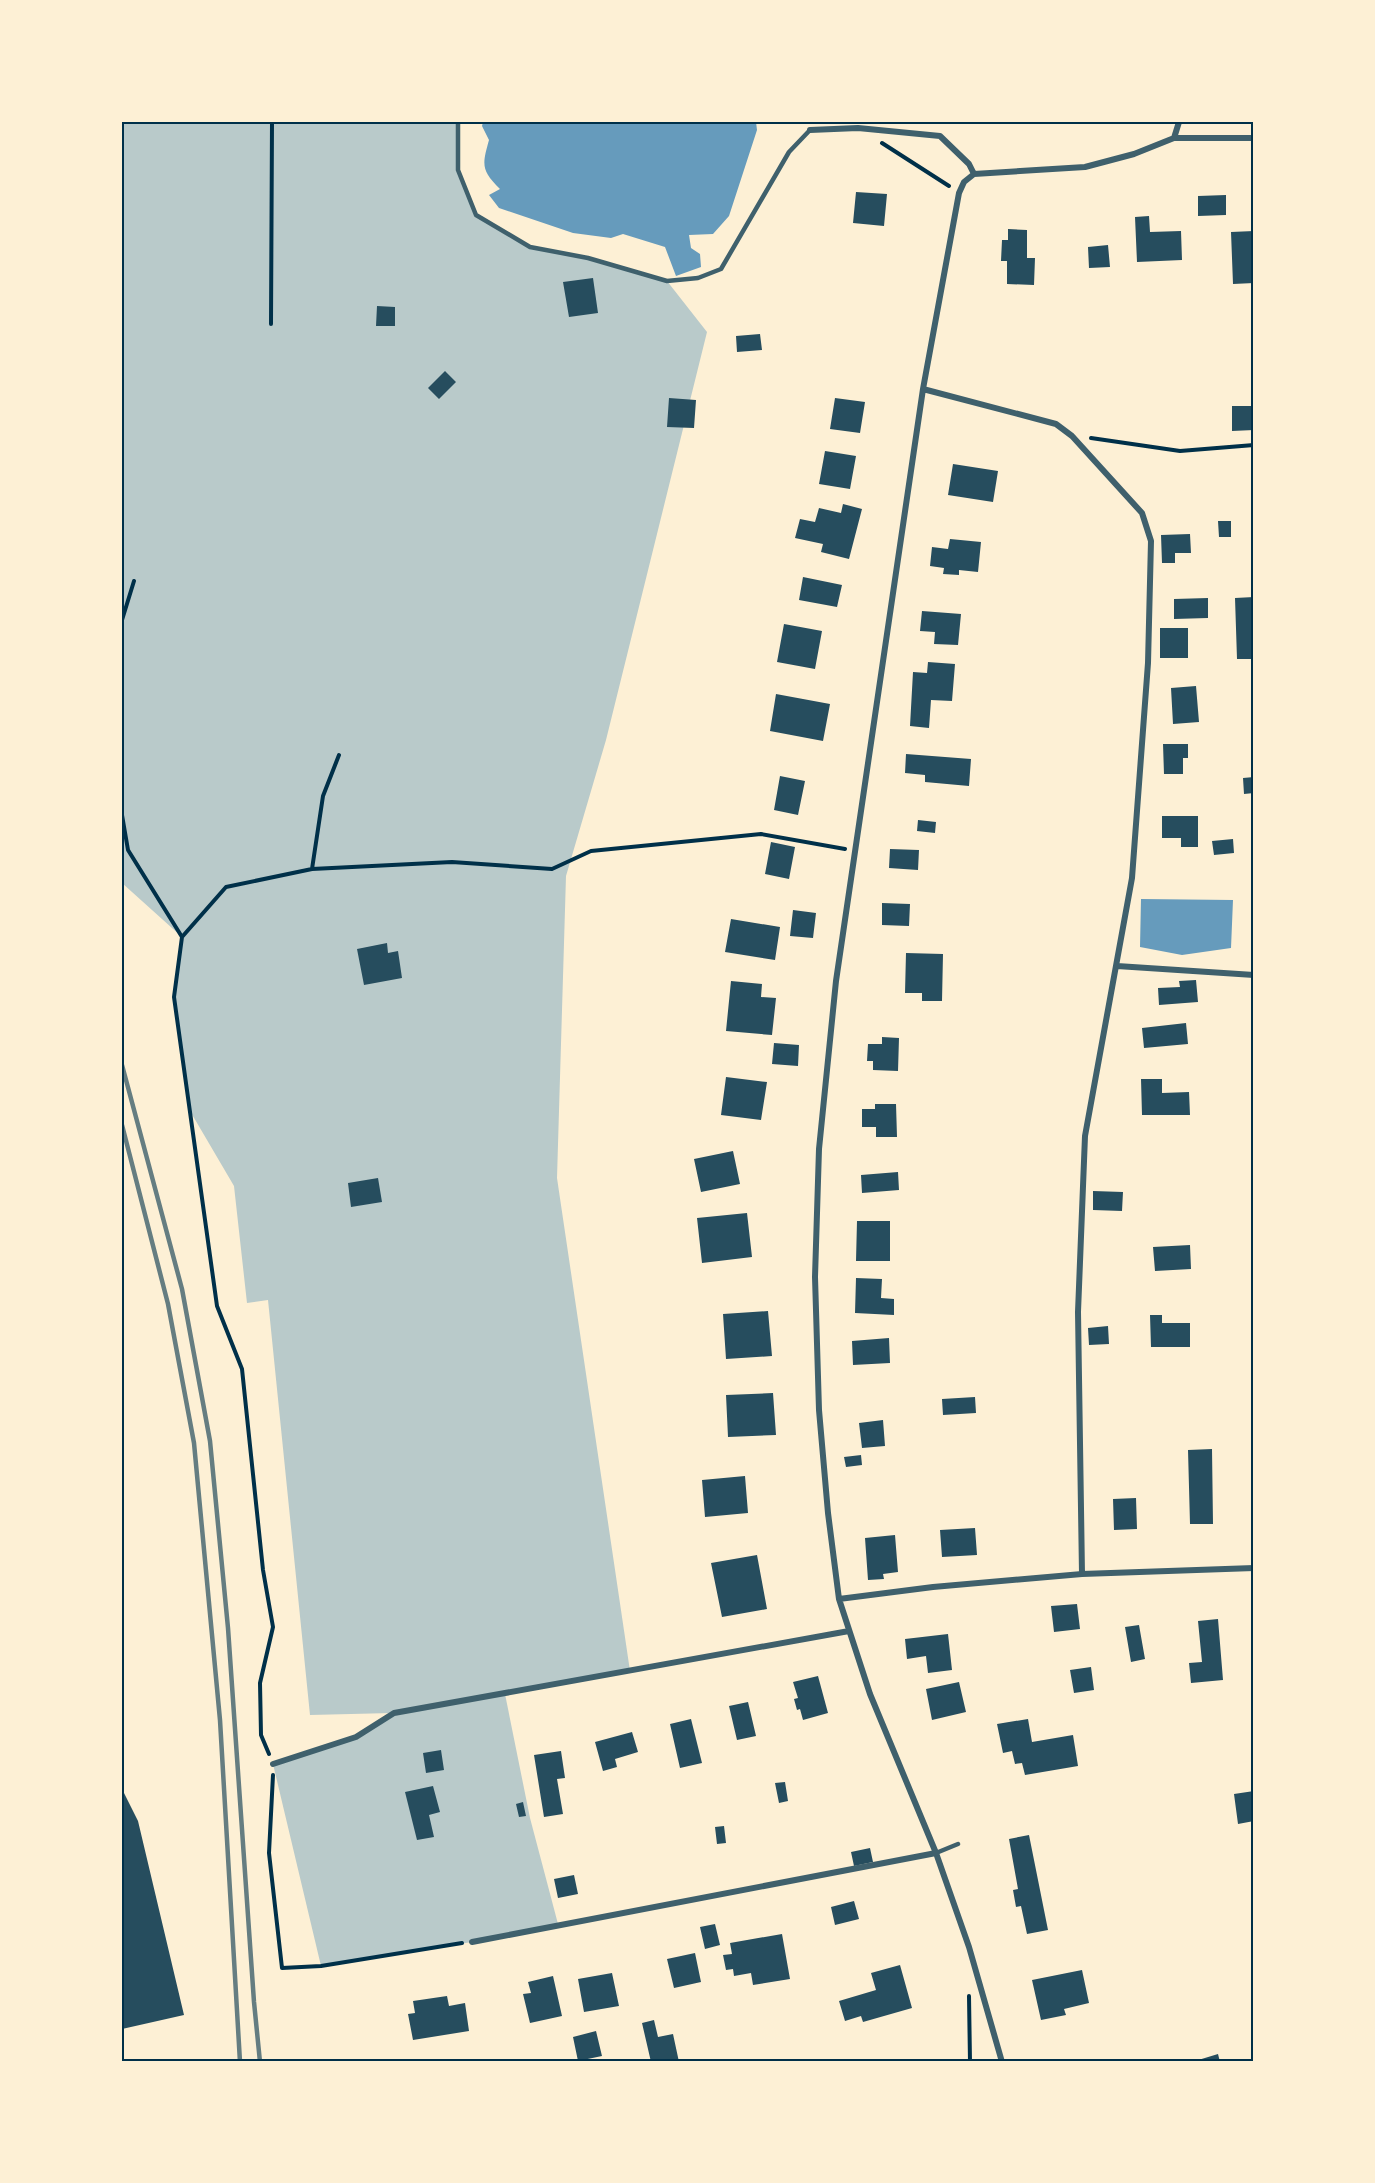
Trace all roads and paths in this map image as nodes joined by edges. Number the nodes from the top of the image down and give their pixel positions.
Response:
1 (272, 122) edge
2 (458, 122) edge
3 (1179, 122) edge
4 (858, 128) junction
5 (810, 130) joint
6 (1174, 138) junction
7 (1254, 138) edge
8 (974, 174) junction
9 (959, 193) junction
10 (271, 324) dead end
11 (923, 389) junction
12 (1072, 436) junction
13 (1254, 445) edge
14 (134, 580) dead end
15 (122, 620) edge
16 (339, 754) dead end
17 (122, 815) edge
18 (855, 851) junction
19 (312, 869) junction
20 (182, 937) junction
21 (1117, 966) junction
22 (1254, 975) edge
23 (1254, 1568) edge
24 (1082, 1574) junction
25 (839, 1599) junction
26 (849, 1631) junction
27 (273, 1764) junction
28 (958, 1844) dead end
29 (936, 1852) junction
30 (472, 1942) joint
31 (969, 1995) dead end
32 (970, 2061) edge
33 (1002, 2061) edge

1 - 10 path
2 - 5 lane
3 - 6 street
4 - 5 street
4 - 8 street
4 - 9 path
6 - 7 street
6 - 8 street
8 - 9 street
9 - 11 street
11 - 12 street
11 - 18 street
12 - 13 path
12 - 21 street
14 - 15 path
16 - 19 path
17 - 20 path
18 - 19 path
18 - 25 street
19 - 20 path
20 - 27 path
21 - 22 street
21 - 24 street
23 - 24 street
24 - 25 street
25 - 26 street
26 - 27 street
26 - 29 street
27 - 30 path
28 - 29 lane
29 - 30 street
29 - 33 street
31 - 32 path

